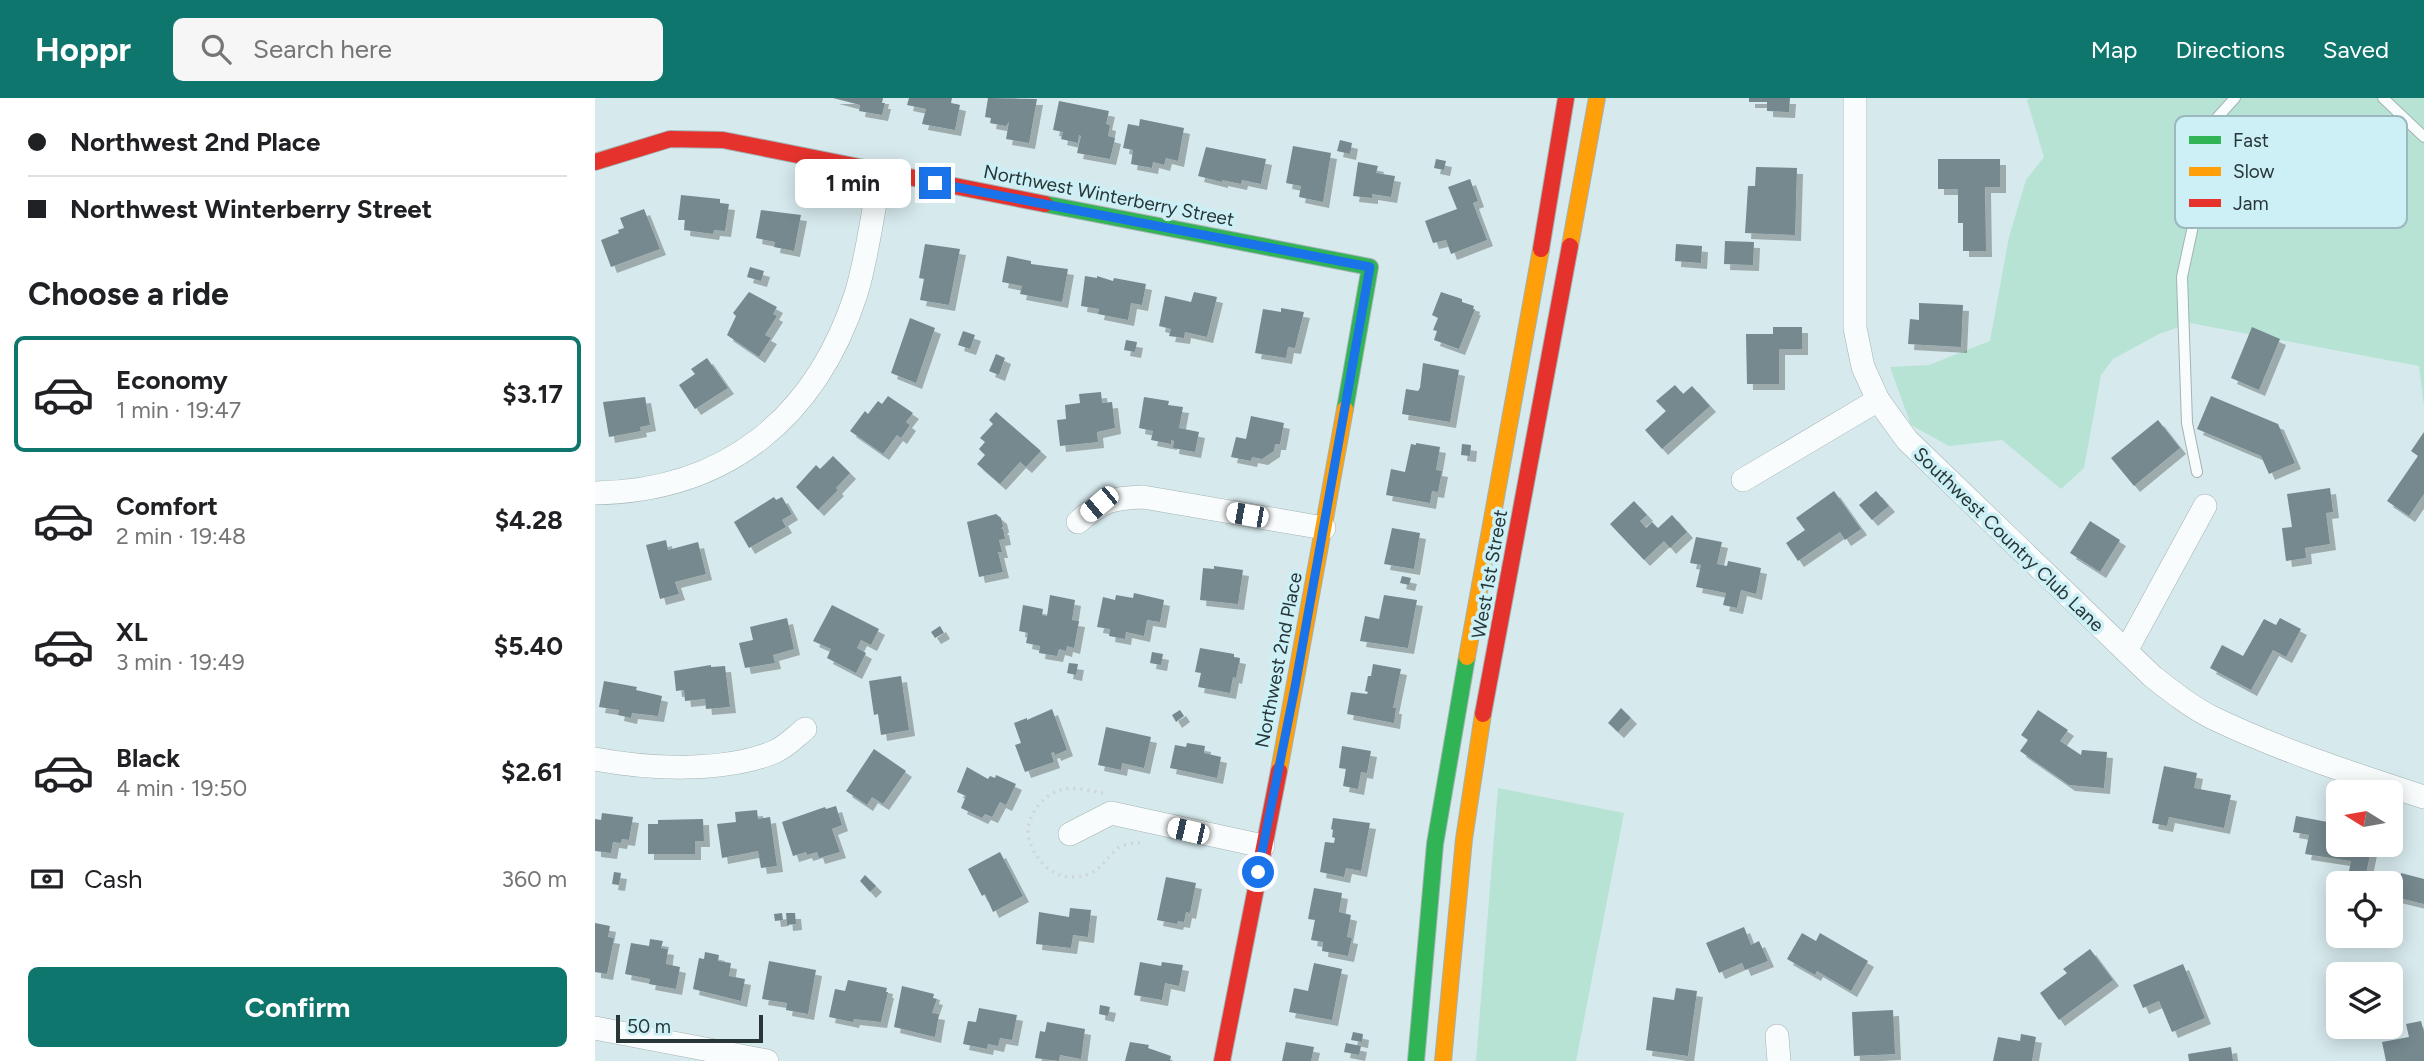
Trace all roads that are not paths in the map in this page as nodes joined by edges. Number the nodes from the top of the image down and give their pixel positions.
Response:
1 (1566, 98) edge
2 (1597, 98) edge
3 (1855, 98) edge
4 (2235, 98) edge
5 (2383, 98) edge
6 (2219, 116) edge
7 (2402, 116) edge
8 (2407, 121) edge
9 (2424, 137) edge
10 (595, 162) edge
11 (881, 173) junction
12 (2193, 228) edge
13 (1370, 267) joint
14 (1878, 400) junction
15 (2197, 472) dead end
16 (1743, 480) dead end
17 (595, 494) edge
18 (2205, 506) dead end
19 (1078, 522) dead end
20 (1324, 528) junction
21 (2126, 651) junction
22 (804, 729) dead end
23 (595, 759) edge
24 (2424, 797) edge
25 (1070, 834) dead end
26 (1263, 846) junction
27 (595, 1028) edge
28 (1777, 1036) dead end
29 (687, 1053) edge
30 (767, 1061) edge
31 (1222, 1061) edge
32 (1416, 1061) edge
33 (1443, 1061) edge
34 (1779, 1061) edge

1 - 32 main road, West 1st Street
2 - 33 main road, West 1st Street
3 - 14 street, Southwest Country Club Lane
4 - 6 lane
5 - 7 lane
8 - 9 lane
10 - 11 main road, Northwest Winterberry Street
11 - 13 main road, Northwest Winterberry Street
11 - 17 street
12 - 15 lane
13 - 20 main road, Northwest 2nd Place
14 - 16 street
14 - 21 street, Southwest Country Club Lane
18 - 21 street
19 - 20 street
20 - 26 main road, Northwest 2nd Place
21 - 24 street, Southwest Country Club Lane
22 - 23 street
25 - 26 street
26 - 31 main road, Northwest 2nd Place
27 - 29 street
28 - 34 street
29 - 30 street

